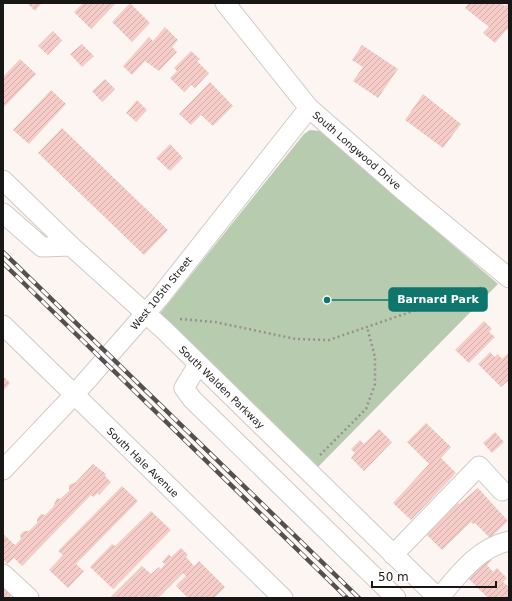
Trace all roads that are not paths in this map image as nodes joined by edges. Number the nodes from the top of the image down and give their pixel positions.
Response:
1 (225, 3) edge
2 (309, 108) junction
3 (3, 180) edge
4 (3, 213) edge
5 (71, 246) junction
6 (509, 278) edge
7 (146, 314) junction
8 (3, 325) edge
9 (198, 365) junction
10 (74, 395) junction
11 (3, 470) edge
12 (502, 491) dead end
13 (509, 541) edge
14 (393, 555) junction
15 (3, 574) edge
16 (282, 597) edge
17 (29, 598) edge
18 (396, 598) edge
19 (438, 598) edge

1 - 2 street, South Longwood Drive
2 - 6 street, South Longwood Drive
2 - 7 street, West 105th Street
3 - 5 street, South Walden Parkway
4 - 5 street
5 - 7 street, South Walden Parkway
7 - 9 street, South Walden Parkway
7 - 10 street, West 105th Street
8 - 10 street, South Hale Avenue
9 - 14 street, South Walden Parkway
9 - 18 street
10 - 11 street, West 105th Street
10 - 16 street, South Hale Avenue
12 - 14 street
13 - 19 street
14 - 19 street, South Walden Parkway
15 - 17 street

